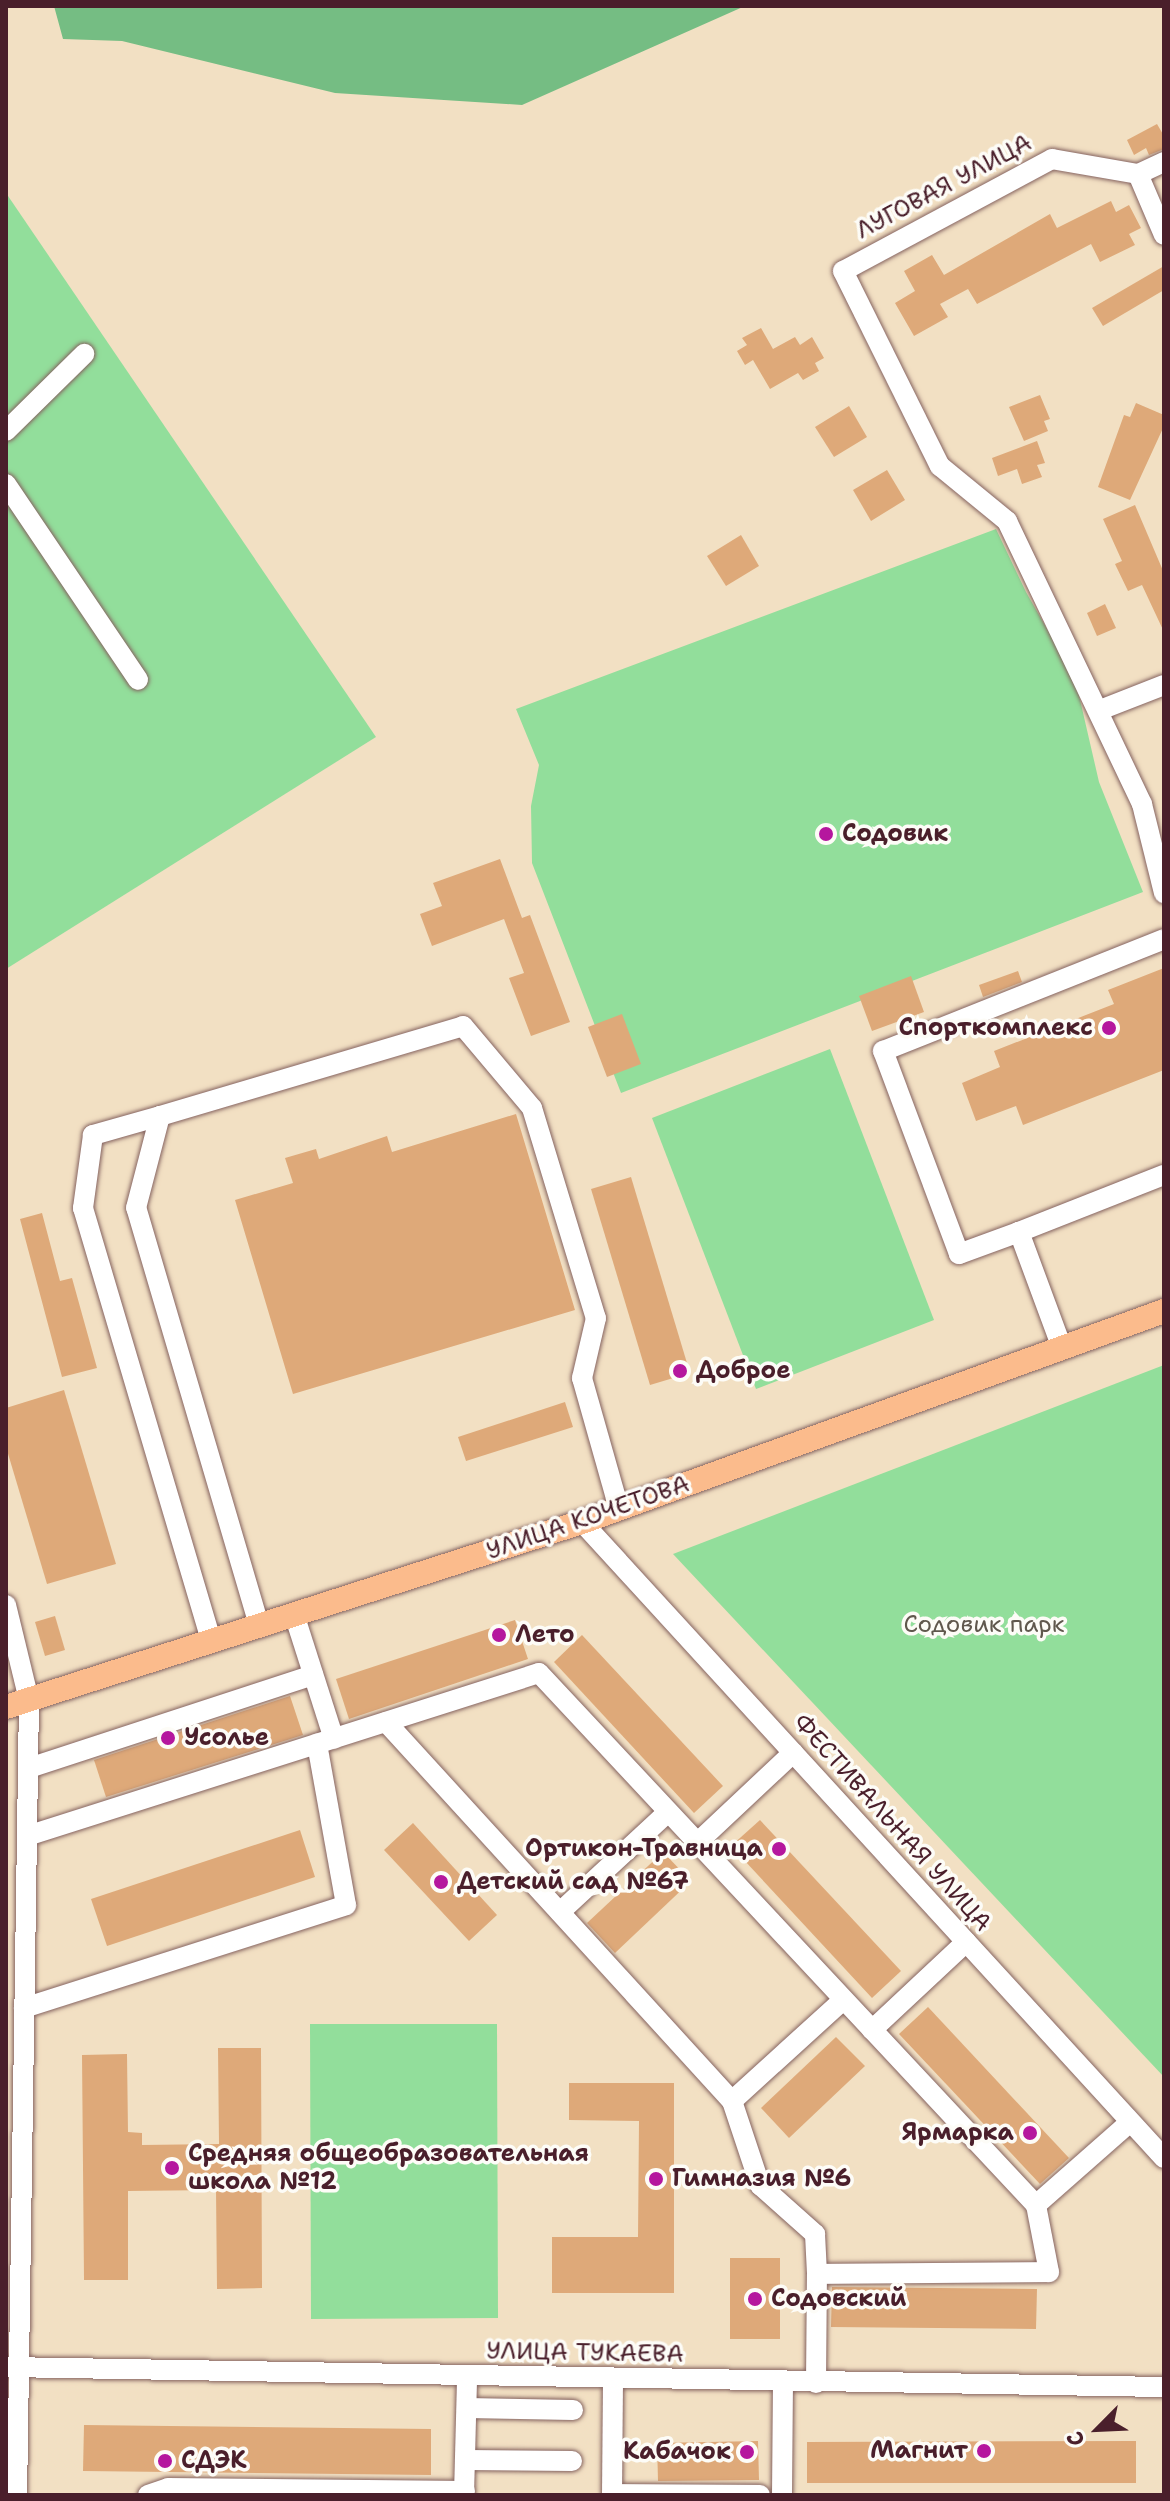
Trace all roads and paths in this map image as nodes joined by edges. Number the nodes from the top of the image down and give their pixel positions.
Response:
1 (1164, 162) edge
2 (1138, 174) junction
3 (1164, 235) edge
4 (84, 354) dead end
5 (6, 431) edge
6 (6, 484) edge
7 (138, 680) dead end
8 (1164, 685) edge
9 (1100, 710) junction
10 (1164, 893) edge
11 (1164, 939) edge
12 (160, 1116) junction
13 (1164, 1175) edge
14 (1019, 1232) junction
15 (1164, 1311) edge
16 (1062, 1348) junction
17 (619, 1509) junction
18 (582, 1522) junction
19 (6, 1605) edge
20 (294, 1614) junction
21 (259, 1625) junction
22 (211, 1641) junction
23 (313, 1675) junction
24 (17, 1704) edge
25 (386, 1722) junction
26 (326, 1741) junction
27 (793, 1753) junction
28 (29, 1768) junction
29 (668, 1812) junction
30 (27, 1836) junction
31 (697, 1843) junction
32 (560, 1912) junction
33 (966, 1942) junction
34 (843, 2000) junction
35 (24, 2008) junction
36 (872, 2030) junction
37 (732, 2101) junction
38 (1130, 2122) junction
39 (1164, 2158) edge
40 (1036, 2205) junction
41 (817, 2274) junction
42 (12, 2367) edge
43 (467, 2377) junction
44 (613, 2380) junction
45 (783, 2382) junction
46 (816, 2383) junction
47 (1164, 2387) edge
48 (467, 2408) junction
49 (573, 2410) dead end
50 (467, 2460) junction
51 (572, 2461) dead end
52 (360, 2493) edge
53 (465, 2493) edge
54 (612, 2494) edge
55 (17, 2495) edge
56 (148, 2495) edge
57 (725, 2495) edge
58 (760, 2495) edge
59 (782, 2495) edge

1 - 2 street
2 - 3 street
2 - 9 street, ЛУГОВАЯ УЛИЦА
4 - 5 street
6 - 7 street
8 - 9 street
9 - 10 street
11 - 14 street
12 - 17 street
12 - 21 street
12 - 22 street
13 - 14 street
14 - 16 street
15 - 16 main road, УЛИЦА КОЧЕТОВА
16 - 17 main road, УЛИЦА КОЧЕТОВА
17 - 18 main road, УЛИЦА КОЧЕТОВА
18 - 20 main road, УЛИЦА КОЧЕТОВА
18 - 27 street, ФЕСТИВАЛЬНАЯ УЛИЦА
19 - 24 street
20 - 21 main road, УЛИЦА КОЧЕТОВА
20 - 23 street
21 - 22 main road, УЛИЦА КОЧЕТОВА
22 - 24 main road, УЛИЦА КОЧЕТОВА
23 - 26 street
23 - 28 street
24 - 28 street
25 - 26 street
25 - 29 street
25 - 32 street
26 - 30 street
26 - 35 street
27 - 31 street
27 - 33 street, ФЕСТИВАЛЬНАЯ УЛИЦА
28 - 30 street
29 - 31 street
29 - 32 street
30 - 35 street
31 - 34 street
32 - 37 street
33 - 36 street
33 - 38 street, ФЕСТИВАЛЬНАЯ УЛИЦА
34 - 36 street
34 - 37 street
35 - 42 street
36 - 40 street
37 - 41 street
38 - 39 street, ФЕСТИВАЛЬНАЯ УЛИЦА
38 - 40 street
40 - 41 street
41 - 46 street
42 - 43 street, УЛИЦА ТУКАЕВА
42 - 55 street
43 - 44 street, УЛИЦА ТУКАЕВА
43 - 48 street
44 - 45 street, УЛИЦА ТУКАЕВА
44 - 54 street
45 - 46 street, УЛИЦА ТУКАЕВА
45 - 59 street
46 - 47 street, УЛИЦА ТУКАЕВА
48 - 49 street
48 - 50 street
50 - 51 street
50 - 53 street
52 - 53 street
52 - 56 street
54 - 57 street
57 - 58 street

